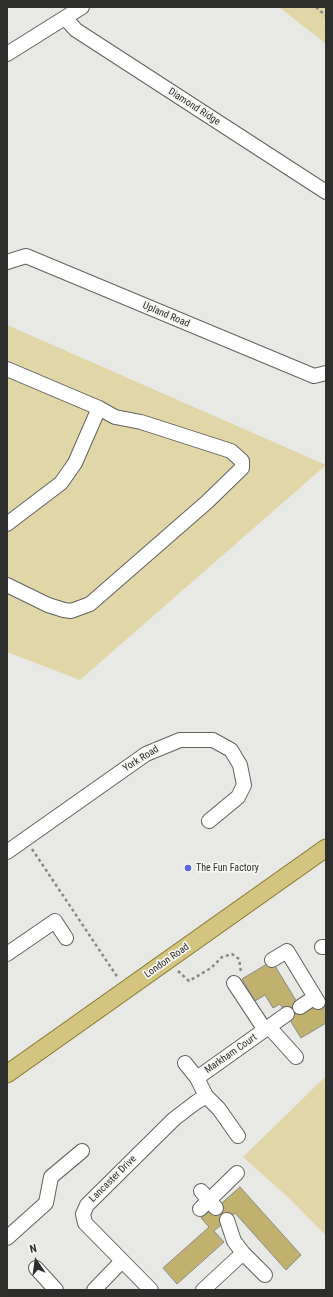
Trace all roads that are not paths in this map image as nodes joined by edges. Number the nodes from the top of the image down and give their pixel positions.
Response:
1 (74, 11) edge
2 (7, 54) edge
3 (326, 192) edge
4 (7, 262) edge
5 (7, 369) edge
6 (326, 373) edge
7 (99, 408) junction
8 (7, 524) edge
9 (7, 585) edge
10 (209, 821) dead end
11 (326, 848) edge
12 (7, 852) edge
13 (66, 938) dead end
14 (7, 954) edge
15 (272, 960) dead end
16 (234, 983) road end
17 (300, 1006) dead end
18 (275, 1023) junction
19 (296, 1057) dead end
20 (184, 1063) dead end
21 (7, 1074) edge
22 (197, 1078) junction
23 (206, 1096) junction
24 (238, 1136) dead end
25 (82, 1151) dead end
26 (237, 1173) dead end
27 (207, 1202) dead end
28 (227, 1224) dead end
29 (7, 1237) edge
30 (243, 1253) junction
31 (122, 1261) junction
32 (36, 1268) dead end
33 (265, 1275) dead end
34 (54, 1289) edge
35 (94, 1290) edge
36 (151, 1290) edge
37 (204, 1290) edge

1 - 2 street
1 - 3 street, Diamond Ridge
4 - 6 street, Upland Road
5 - 7 street
7 - 8 street
7 - 9 street
10 - 12 street, York Road
11 - 21 main road, London Road
13 - 14 street
15 - 17 street
16 - 18 street, Markham Court
18 - 19 street, Markham Court
18 - 22 street, Markham Court
20 - 22 street, Markham Court
22 - 23 street, Markham Court
23 - 24 street, Markham Court
23 - 31 street, Lancaster Drive
25 - 29 street
26 - 27 street
28 - 30 street
30 - 33 street
30 - 37 street
31 - 35 street
31 - 36 street, Lancaster Drive
32 - 34 street

